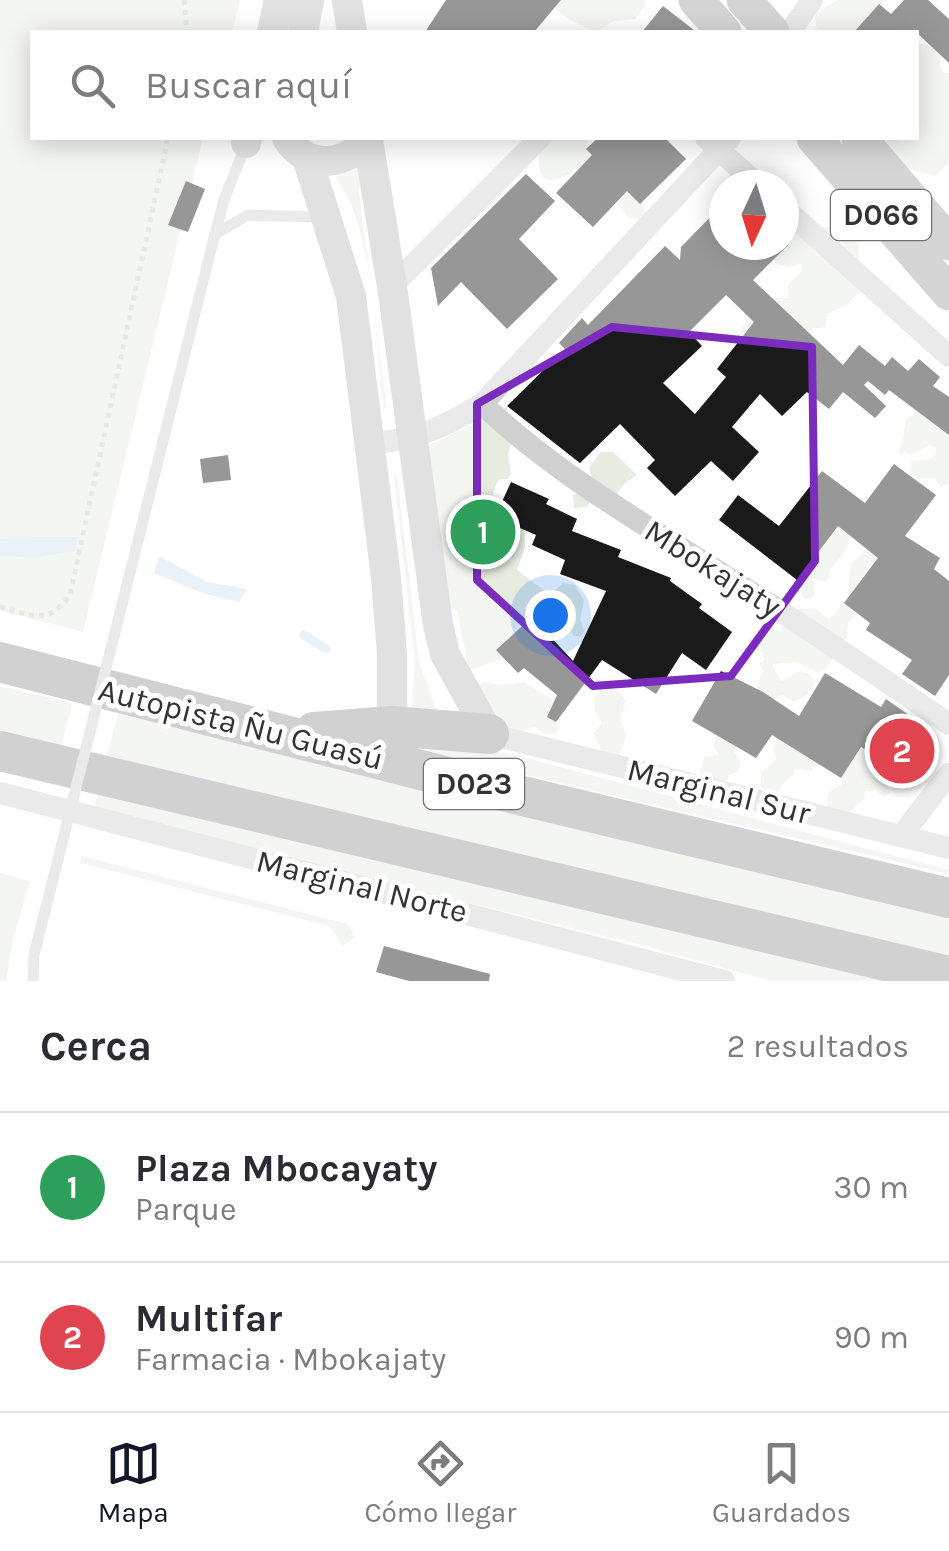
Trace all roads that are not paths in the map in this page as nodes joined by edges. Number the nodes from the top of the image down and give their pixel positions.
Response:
1 (279, 0) edge
2 (309, 0) edge
3 (347, 0) edge
4 (696, 0) edge
5 (744, 0) edge
6 (812, 0) edge
7 (272, 30) edge
8 (303, 30) edge
9 (352, 30) edge
10 (722, 30) edge
11 (770, 30) edge
12 (791, 30) edge
13 (250, 140) edge
14 (367, 140) edge
15 (368, 140) edge
16 (538, 140) edge
17 (816, 140) edge
18 (861, 140) edge
19 (718, 142) edge
20 (296, 148) edge
21 (744, 170) edge
22 (326, 218) junction
23 (799, 221) edge
24 (215, 234) junction
25 (949, 242) edge
26 (392, 286) junction
27 (949, 293) edge
28 (949, 356) edge
29 (482, 404) junction
30 (413, 439) junction
31 (369, 444) junction
32 (0, 662) edge
33 (949, 724) edge
34 (392, 726) junction
35 (490, 734) junction
36 (284, 735) junction
37 (0, 751) edge
38 (949, 774) edge
39 (0, 793) edge
40 (901, 836) junction
41 (949, 848) edge
42 (949, 898) edge
43 (949, 976) edge
44 (32, 981) edge
45 (724, 981) edge

1 - 7 main road
2 - 8 main road
3 - 9 main road
4 - 10 highway
5 - 11 highway
6 - 12 street
13 - 24 lane
14 - 20 main road
15 - 26 main road
16 - 26 street
17 - 27 highway, D066
18 - 25 highway, D066
19 - 21 street
19 - 29 street
20 - 22 main road
22 - 24 lane
22 - 31 main road
23 - 28 street
24 - 44 lane, bridge
26 - 30 main road
29 - 30 street
29 - 33 street, Mbokajaty
30 - 31 street
30 - 35 main road
31 - 34 main road
32 - 36 highway, Autopista Ñu Guasú / D023
34 - 35 highway
34 - 36 highway
35 - 40 street, Marginal Sur
36 - 42 highway, Autopista Ñu Guasú / D023
37 - 43 highway, D023
38 - 40 street
39 - 45 street, Marginal Norte
40 - 41 street, Marginal Sur

